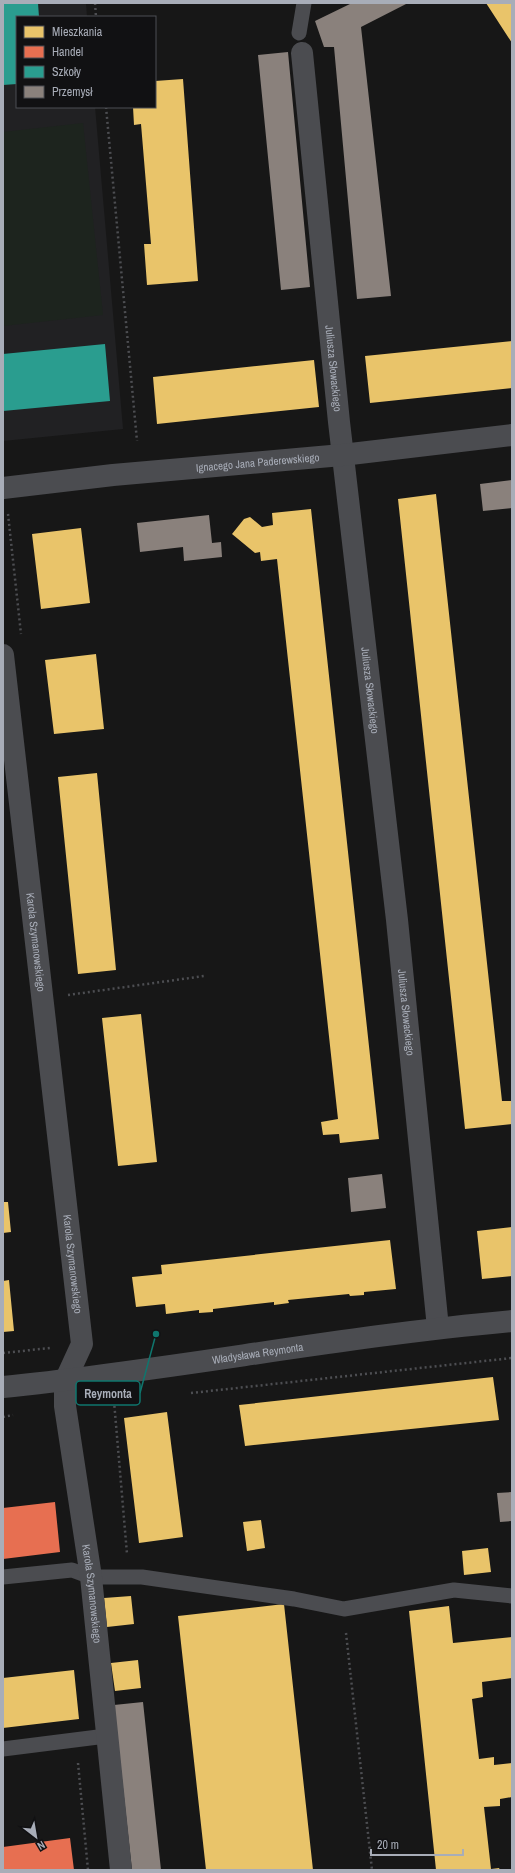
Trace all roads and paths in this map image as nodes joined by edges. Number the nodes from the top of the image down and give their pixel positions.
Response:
1 (95, 3) edge
2 (304, 3) edge
3 (96, 16) edge
4 (300, 43) joint
5 (106, 108) edge
6 (512, 435) edge
7 (137, 441) dead end
8 (342, 455) junction
9 (3, 488) edge
10 (3, 655) edge
11 (204, 976) dead end
12 (66, 995) dead end
13 (512, 1322) edge
14 (438, 1328) junction
15 (55, 1347) dead end
16 (3, 1353) edge
17 (512, 1358) edge
18 (66, 1381) junction
19 (3, 1387) edge
20 (185, 1393) dead end
21 (122, 1400) dead end
22 (114, 1401) junction
23 (107, 1402) dead end
24 (3, 1577) edge
25 (91, 1577) junction
26 (124, 1577) junction
27 (512, 1596) edge
28 (344, 1608) junction
29 (106, 1736) junction
30 (3, 1749) edge
31 (121, 1870) edge
32 (372, 1870) edge

1 - 3 path
2 - 4 lane
4 - 8 street, Juliusza Słowackiego
5 - 7 path
6 - 8 street, Ignacego Jana Paderewskiego
8 - 9 street, Ignacego Jana Paderewskiego
8 - 14 street, Juliusza Słowackiego
10 - 18 street, Karola Szymanowskiego
11 - 12 path
13 - 14 street, Władysława Reymonta
14 - 18 street, Władysława Reymonta
15 - 16 path
17 - 20 path
18 - 19 street, Władysława Reymonta
18 - 25 street, Karola Szymanowskiego
21 - 22 path
22 - 23 path
22 - 26 path
24 - 25 lane
25 - 26 lane
25 - 29 street, Karola Szymanowskiego
26 - 28 lane
27 - 28 lane
28 - 32 path
29 - 30 lane
29 - 31 street, Karola Szymanowskiego

